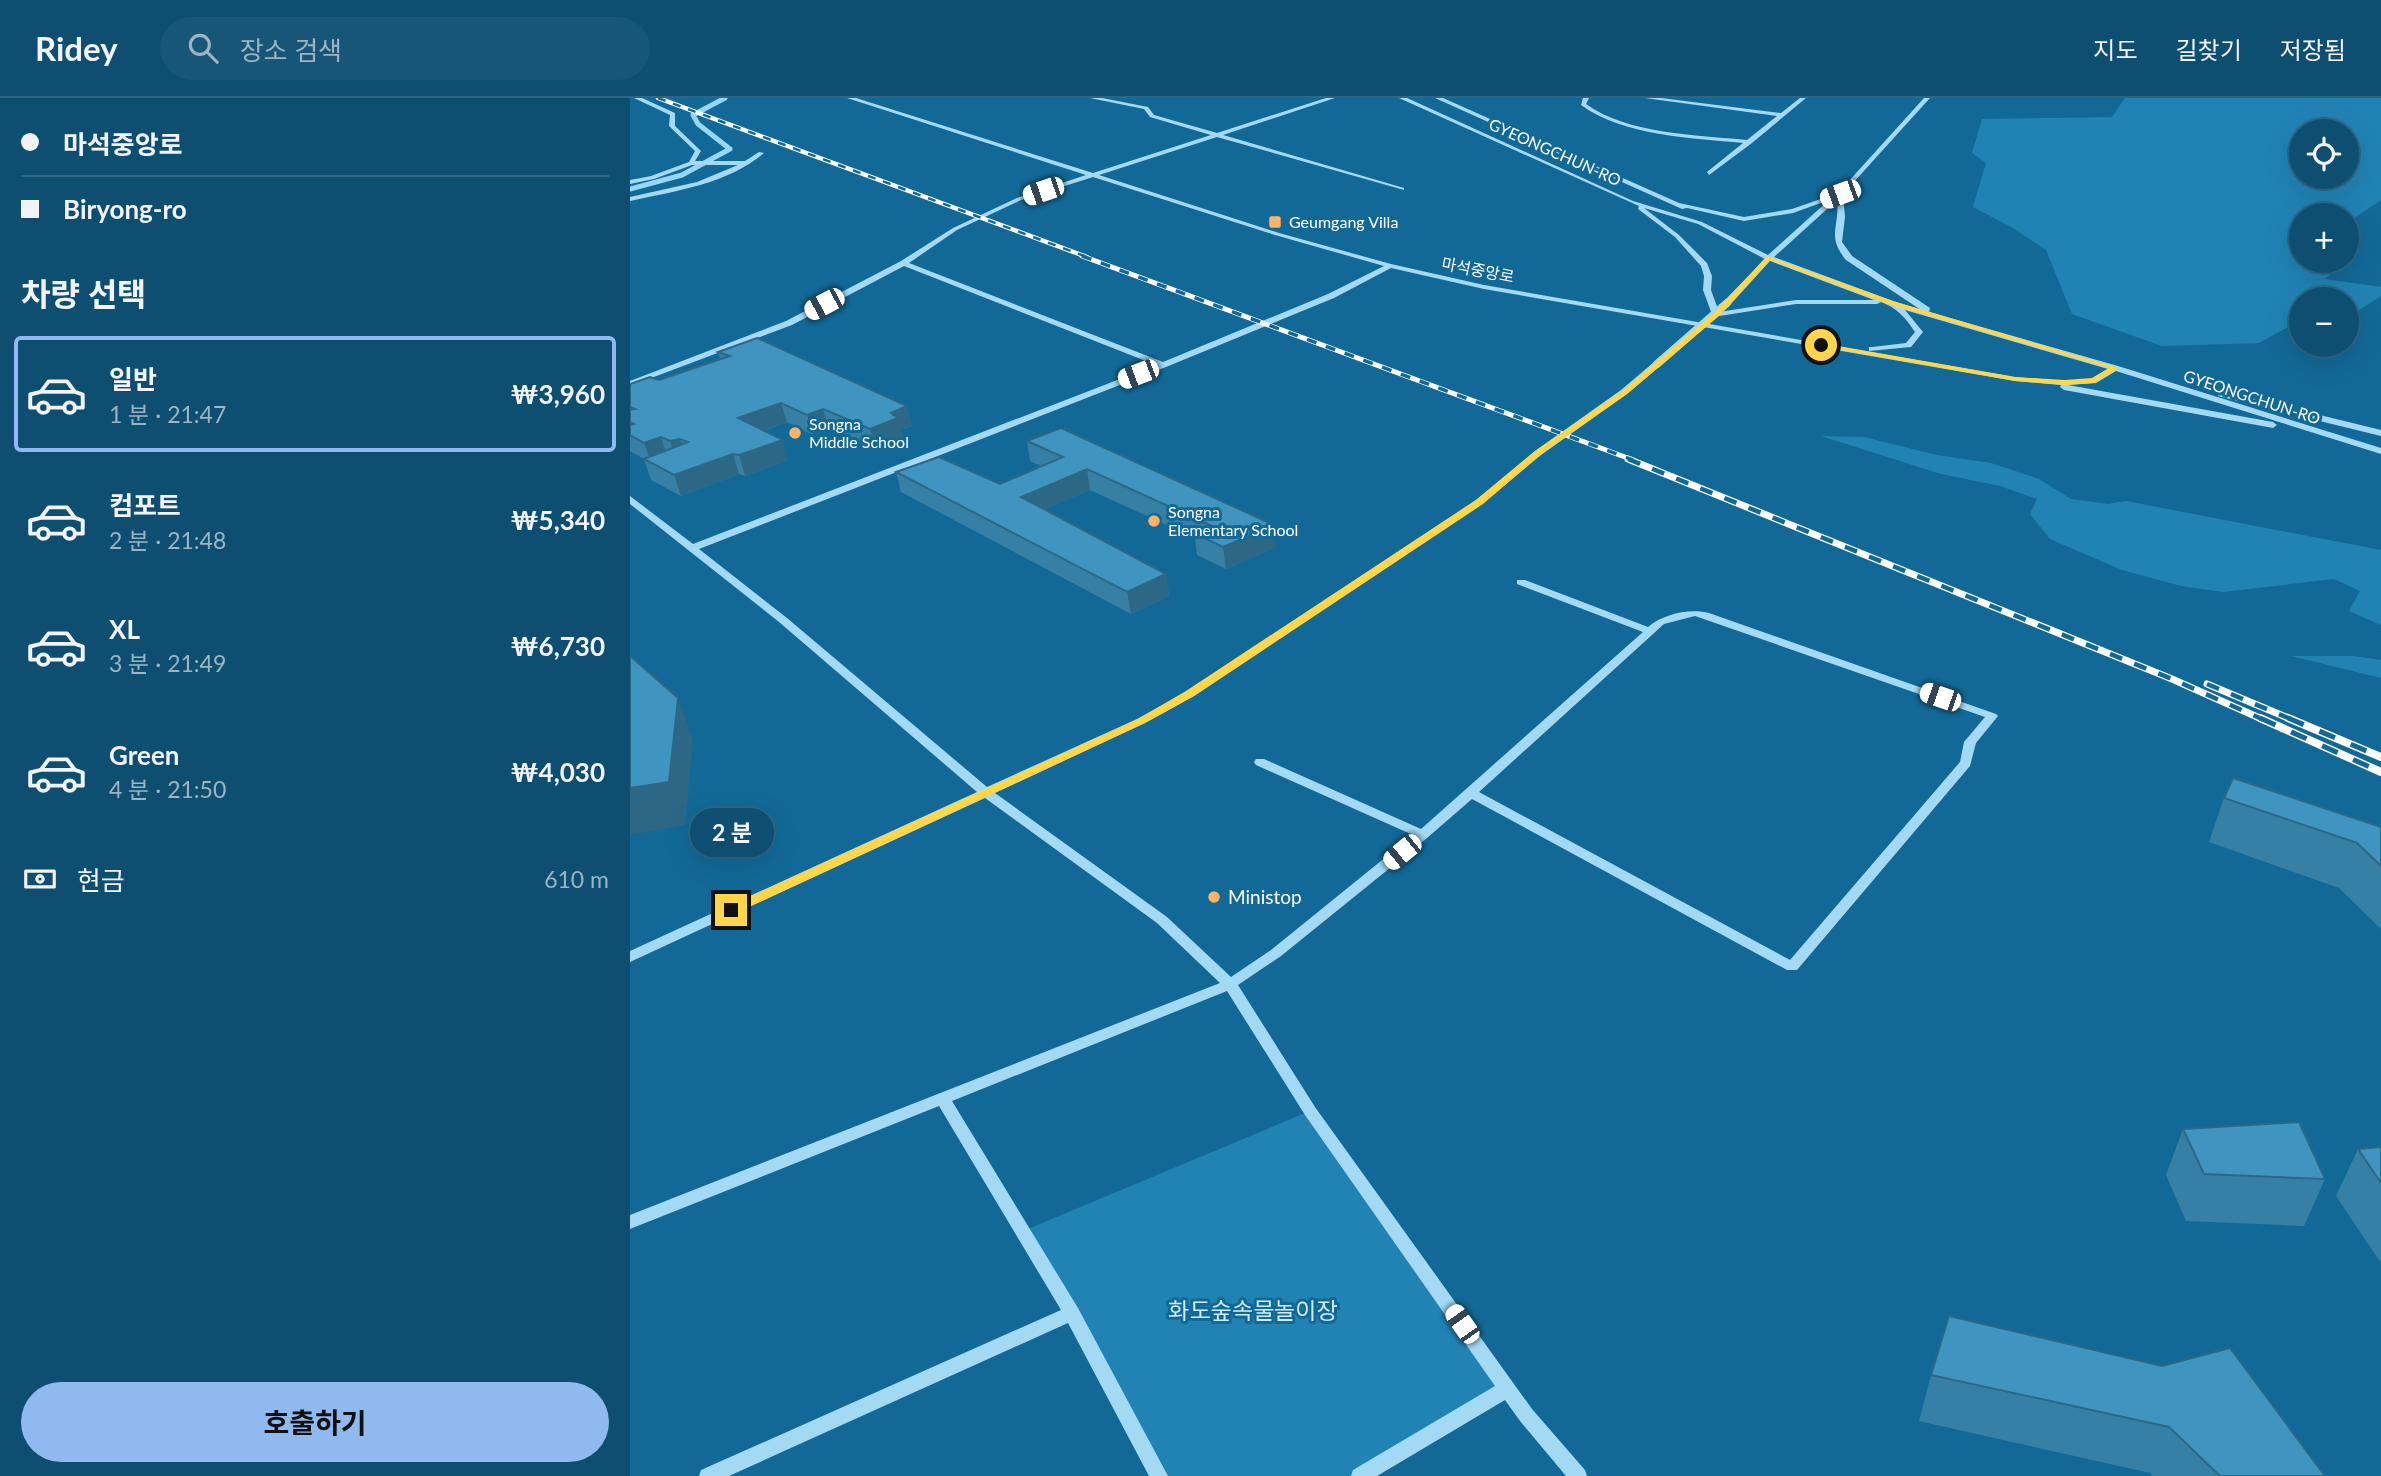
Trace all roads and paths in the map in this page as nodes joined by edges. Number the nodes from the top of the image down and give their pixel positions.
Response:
1 (637, 98) edge
2 (850, 98) edge
3 (1093, 98) edge
4 (1332, 98) edge
5 (1402, 98) edge
6 (1438, 98) edge
7 (1587, 98) edge
8 (1647, 98) edge
9 (1803, 98) edge
10 (1927, 98) edge
11 (1783, 115) junction
12 (1222, 135) junction
13 (1750, 142) junction
14 (761, 153) dead end
15 (691, 163) junction
16 (748, 163) junction
17 (1709, 173) dead end
18 (1091, 175) junction
19 (630, 182) edge
20 (1402, 189) dead end
21 (1840, 194) junction
22 (630, 199) edge
23 (1631, 202) junction
24 (1681, 205) junction
25 (1700, 223) junction
26 (1769, 258) junction
27 (904, 263) junction
28 (1390, 266) junction
29 (1727, 303) joint
30 (1890, 303) junction
31 (1716, 315) junction
32 (1938, 317) junction
33 (1847, 349) junction
34 (1163, 365) junction
35 (2115, 368) junction
36 (2015, 379) junction
37 (630, 383) edge
38 (2381, 433) edge
39 (2329, 436) junction
40 (2381, 451) edge
41 (630, 499) edge
42 (692, 548) junction
43 (1521, 582) dead end
44 (1650, 631) junction
45 (1260, 762) dead end
46 (985, 792) junction
47 (1471, 793) junction
48 (1423, 835) junction
49 (630, 957) edge
50 (1230, 984) junction
51 (942, 1098) junction
52 (630, 1222) edge
53 (1072, 1313) junction
54 (1508, 1388) junction
55 (708, 1476) edge
56 (1158, 1476) edge
57 (1360, 1476) edge
58 (1578, 1476) edge

1 - 15 street
2 - 18 street, 마석중앙로
3 - 12 street
4 - 12 street
5 - 23 street, GYEONGCHUN-RO
6 - 24 street, GYEONGCHUN-RO
7 - 13 street
8 - 11 street
9 - 11 street
10 - 21 street
11 - 13 street
12 - 18 street
12 - 20 street
13 - 17 street
14 - 16 street
15 - 16 street
15 - 19 street
16 - 22 street
18 - 27 street
18 - 28 street, 마석중앙로
21 - 24 street
21 - 26 street
21 - 32 street
23 - 25 street, GYEONGCHUN-RO
23 - 31 street
24 - 25 street, GYEONGCHUN-RO
25 - 26 street, GYEONGCHUN-RO
26 - 29 street
26 - 30 street, GYEONGCHUN-RO
27 - 34 street
27 - 37 street
28 - 33 street, 마석중앙로
28 - 34 street
29 - 31 street, bridge
30 - 31 street
30 - 32 street, GYEONGCHUN-RO
30 - 33 street
31 - 46 street, bridge
32 - 35 street, GYEONGCHUN-RO
33 - 36 street, 마석중앙로
34 - 42 street
35 - 36 street, 마석중앙로
35 - 38 street, GYEONGCHUN-RO
35 - 39 street, GYEONGCHUN-RO
36 - 39 street
39 - 40 street, GYEONGCHUN-RO
41 - 42 street
42 - 46 street
43 - 44 street
44 - 47 street
44 - 47 street
45 - 48 street
46 - 49 street
46 - 50 street
47 - 48 street
48 - 50 street
50 - 51 street
50 - 54 street
51 - 52 street
51 - 53 street
53 - 55 street
53 - 56 street
54 - 57 street
54 - 58 street

